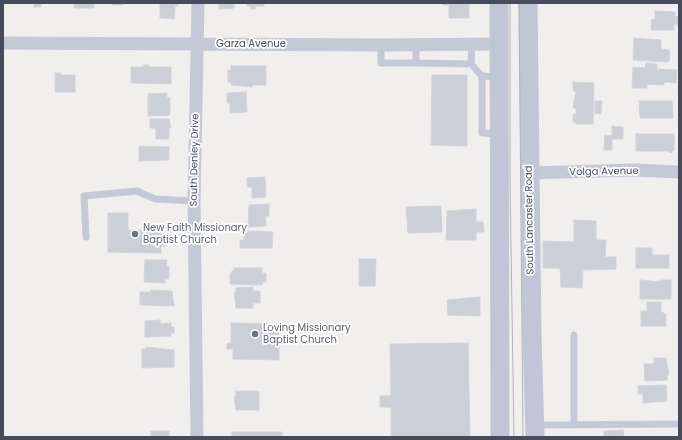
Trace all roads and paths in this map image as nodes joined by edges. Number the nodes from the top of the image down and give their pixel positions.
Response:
1 (198, 3) edge
2 (499, 3) edge
3 (528, 3) edge
4 (3, 43) edge
5 (197, 44) junction
6 (472, 44) junction
7 (499, 44) junction
8 (381, 45) junction
9 (416, 45) junction
10 (416, 64) junction
11 (471, 64) junction
12 (491, 77) junction
13 (679, 172) edge
14 (529, 173) junction
15 (194, 201) junction
16 (86, 237) dead end
17 (574, 335) dead end
18 (679, 424) edge
19 (574, 425) junction
20 (535, 431) edge
21 (196, 437) edge
22 (500, 437) edge

1 - 5 street, South Denley Drive
2 - 7 main road
3 - 14 main road, South Lancaster Road
4 - 5 street, Garza Avenue
5 - 8 street, Garza Avenue
5 - 15 street, South Denley Drive
6 - 7 street, Garza Avenue
6 - 9 street, Garza Avenue
6 - 11 lane
7 - 12 main road
8 - 9 street, Garza Avenue
8 - 10 lane
9 - 10 lane
10 - 11 lane
11 - 12 lane
12 - 22 main road
13 - 14 street, Volga Avenue
14 - 20 main road, South Lancaster Road
15 - 16 lane
15 - 21 street, South Denley Drive
17 - 19 lane
18 - 19 lane
19 - 20 lane

